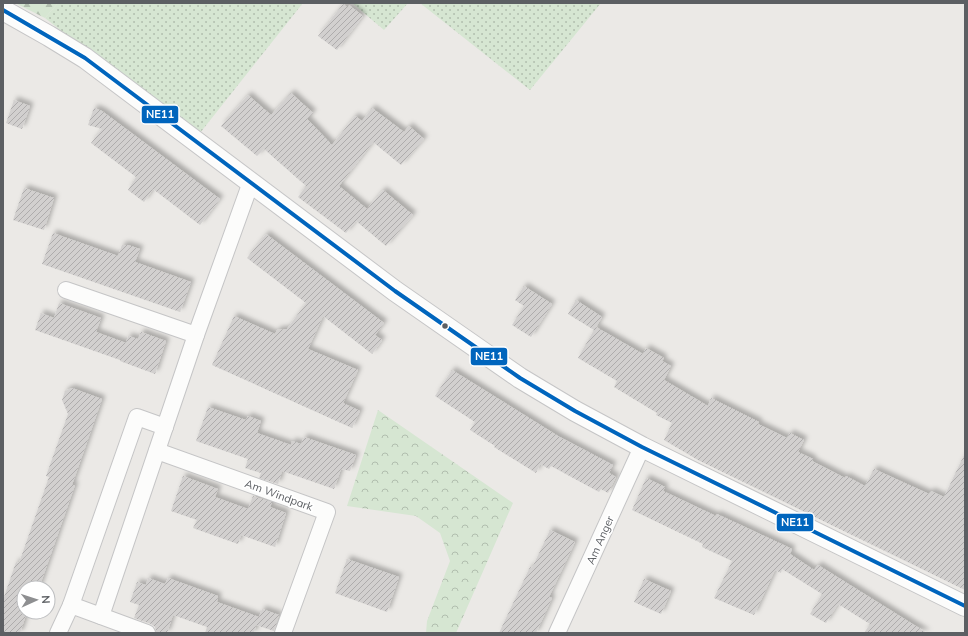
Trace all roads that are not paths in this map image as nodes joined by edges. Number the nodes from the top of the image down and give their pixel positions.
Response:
1 (3, 10) edge
2 (251, 182) junction
3 (66, 290) dead end
4 (196, 335) junction
5 (165, 427) junction
6 (642, 447) junction
7 (157, 451) junction
8 (71, 605) junction
9 (965, 606) edge
10 (101, 616) junction
11 (58, 633) edge
12 (147, 633) edge
13 (283, 633) edge
14 (557, 633) edge

1 - 2 street
2 - 4 street
2 - 6 street
3 - 4 street
4 - 5 street
5 - 7 street
5 - 8 street
6 - 9 street
6 - 14 street, Am Anger
7 - 10 street
7 - 13 street, Am Windpark
8 - 10 street
8 - 11 street
10 - 12 street

